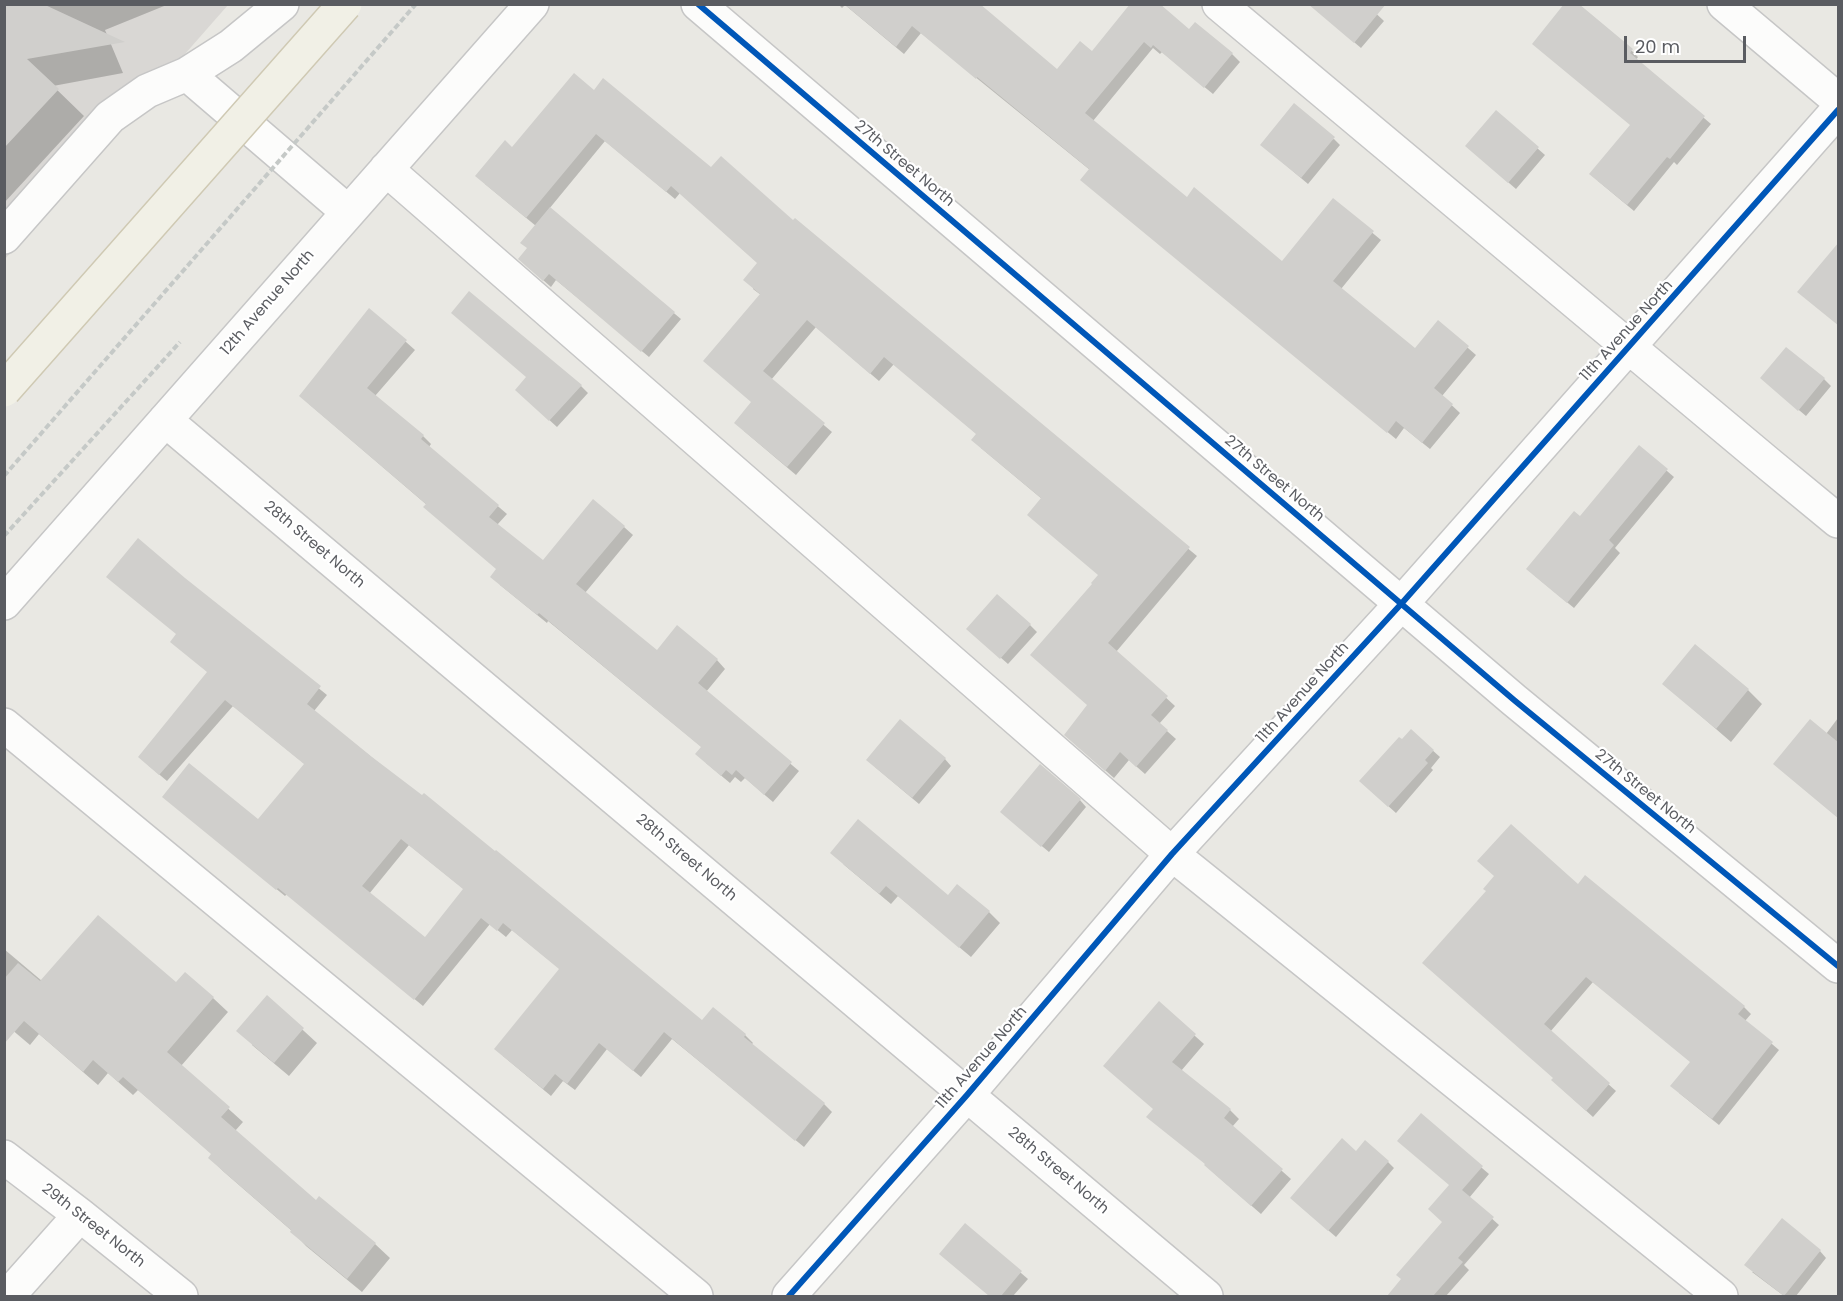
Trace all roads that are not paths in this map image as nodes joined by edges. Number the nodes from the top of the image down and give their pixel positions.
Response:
1 (282, 4) edge
2 (345, 4) edge
3 (532, 4) edge
4 (698, 4) edge
5 (1219, 4) edge
6 (1724, 4) edge
7 (187, 74) junction
8 (1839, 100) edge
9 (1839, 110) edge
10 (386, 169) junction
11 (348, 212) junction
12 (4, 237) edge
13 (1629, 347) junction
14 (4, 390) edge
15 (165, 420) junction
16 (1839, 521) edge
17 (4, 603) edge
18 (1401, 603) junction
19 (4, 725) edge
20 (1172, 854) junction
21 (1839, 966) edge
22 (967, 1095) junction
23 (4, 1157) edge
24 (80, 1215) junction
25 (8, 1296) edge
26 (181, 1296) edge
27 (696, 1296) edge
28 (789, 1296) edge
29 (1206, 1296) edge
30 (1721, 1296) edge

1 - 7 street
2 - 14 main road, bridge
3 - 10 street, 12th Avenue North
4 - 18 street, 27th Street North
5 - 13 street
6 - 8 street
7 - 11 street
7 - 12 street
9 - 13 street, 11th Avenue North
10 - 11 street, 12th Avenue North
10 - 20 street
11 - 15 street, 12th Avenue North
13 - 16 street
13 - 18 street, 11th Avenue North
15 - 17 street, 12th Avenue North
15 - 22 street, 28th Street North
18 - 20 street, 11th Avenue North
18 - 21 street, 27th Street North
19 - 27 street
20 - 22 street, 11th Avenue North
20 - 30 street
22 - 28 street, 11th Avenue North
22 - 29 street, 28th Street North
23 - 24 street, 29th Street North
24 - 25 street
24 - 26 street, 29th Street North

